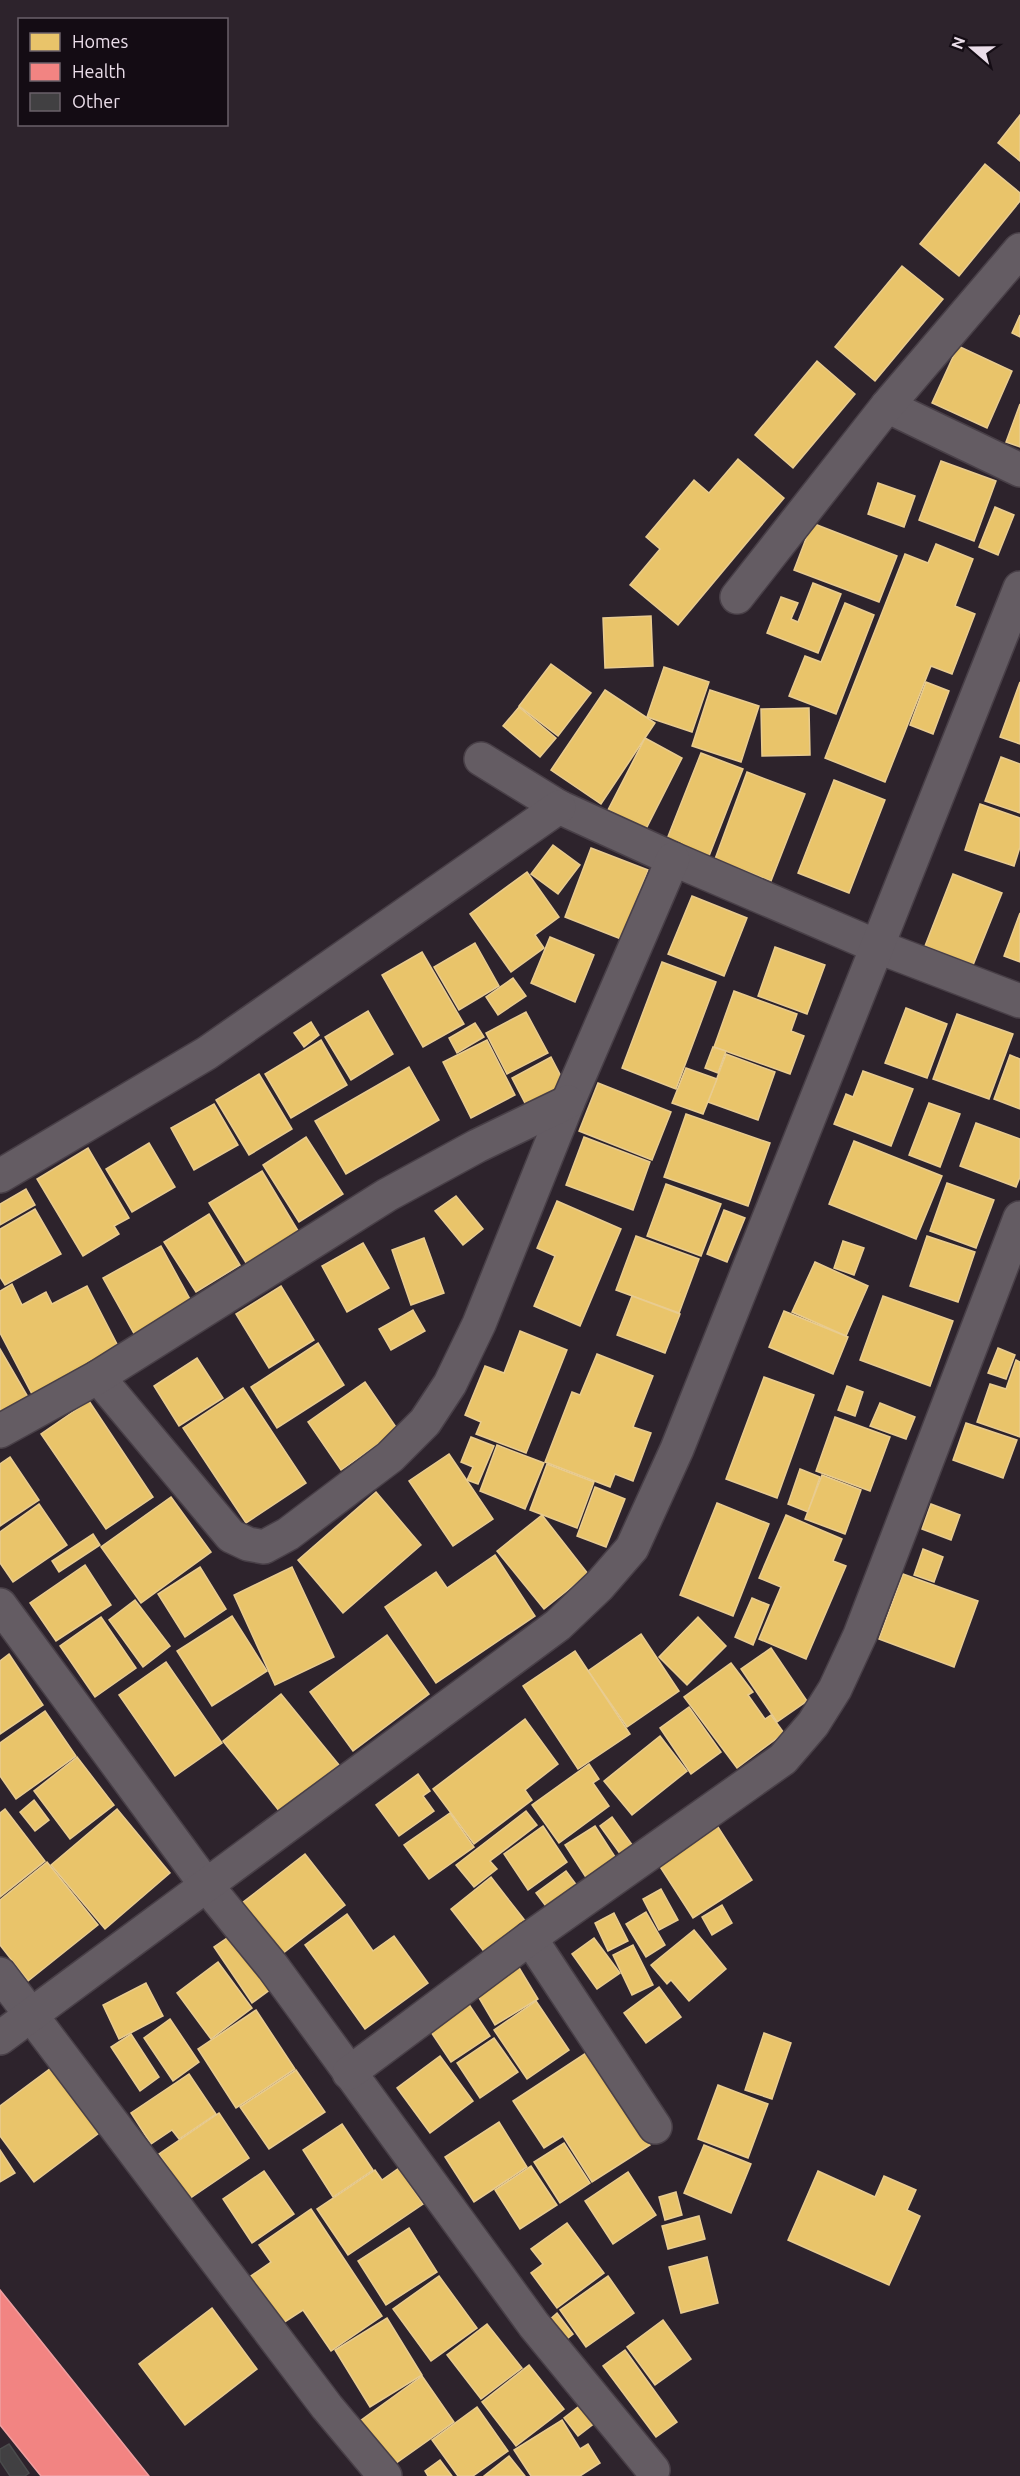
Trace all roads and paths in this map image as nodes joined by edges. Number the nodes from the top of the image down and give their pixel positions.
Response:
1 (1020, 250) edge
2 (887, 406) junction
3 (1020, 470) edge
4 (1020, 588) edge
5 (737, 597) dead end
6 (481, 759) dead end
7 (559, 807) junction
8 (673, 859) junction
9 (876, 946) junction
10 (1020, 1001) edge
11 (568, 1102) junction
12 (0, 1176) edge
13 (1020, 1218) edge
14 (98, 1377) junction
15 (0, 1431) edge
16 (0, 1605) edge
17 (206, 1885) junction
18 (531, 1938) junction
19 (0, 1974) edge
20 (30, 2014) junction
21 (0, 2038) edge
22 (349, 2073) junction
23 (655, 2127) dead end
24 (653, 2470) dead end
25 (385, 2476) edge

1 - 2 street
2 - 3 street
2 - 5 street
4 - 9 street
6 - 7 street
7 - 8 street
7 - 12 street
8 - 9 street
8 - 11 street
9 - 10 street
9 - 17 street
11 - 14 street
11 - 14 street
13 - 18 street
14 - 15 street
16 - 17 street
17 - 20 street
17 - 22 street
18 - 22 street
18 - 23 street
19 - 20 street
20 - 21 street
20 - 25 street
22 - 24 street

